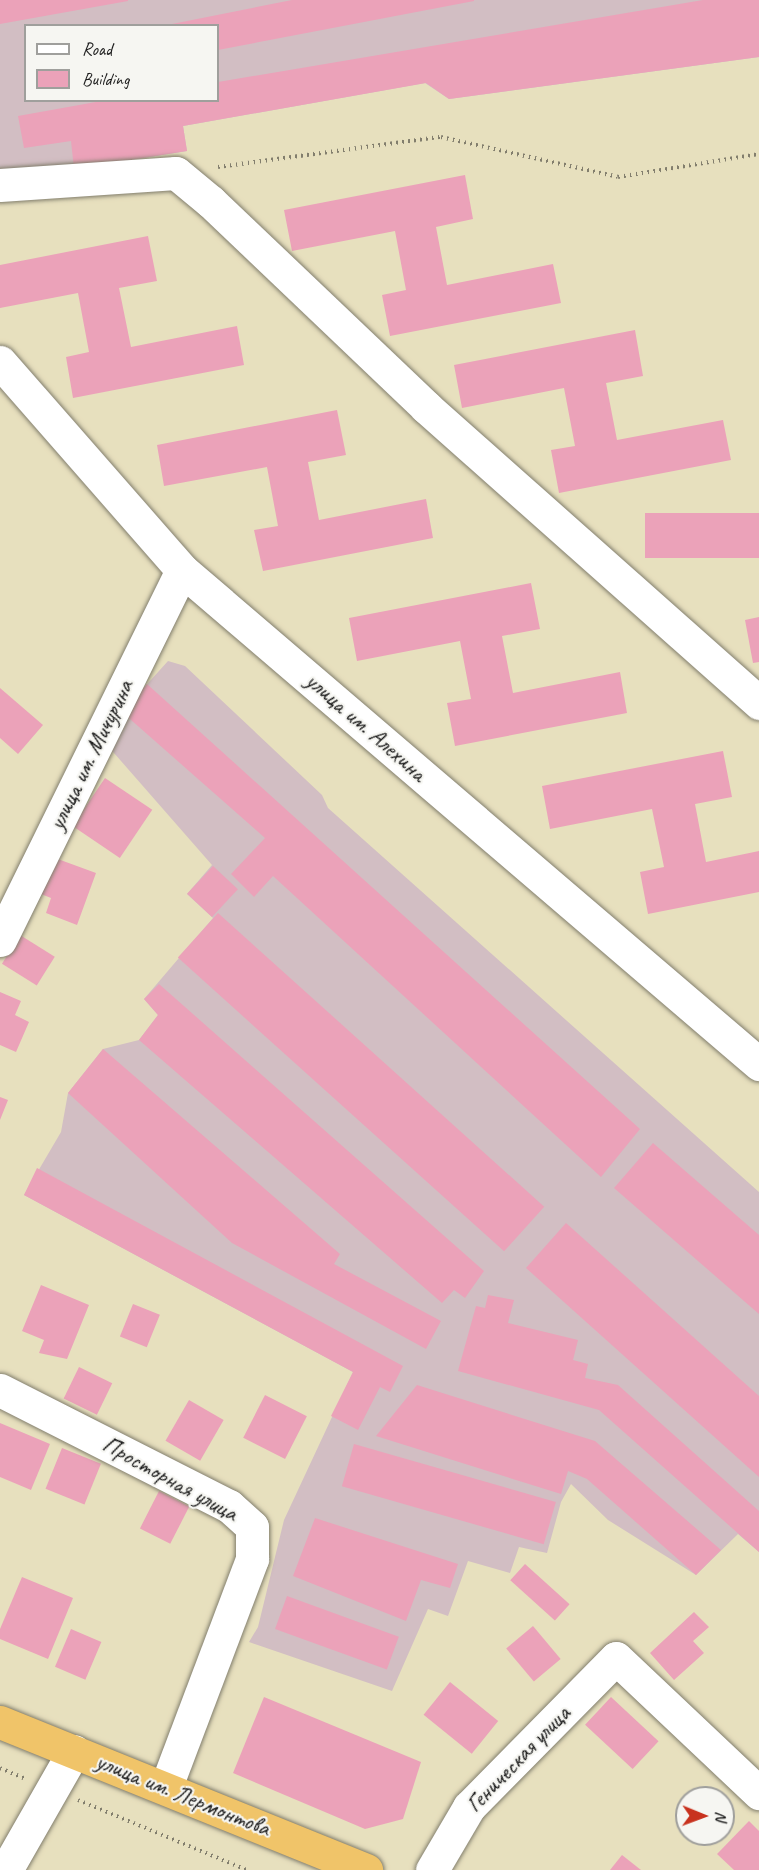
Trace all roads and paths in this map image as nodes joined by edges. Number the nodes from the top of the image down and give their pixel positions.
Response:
1 (759, 154) edge
2 (176, 173) junction
3 (0, 185) edge
4 (0, 362) edge
5 (182, 570) junction
6 (759, 703) edge
7 (0, 940) edge
8 (759, 1064) edge
9 (0, 1390) edge
10 (0, 1722) edge
11 (74, 1751) junction
12 (0, 1768) edge
13 (166, 1788) junction
14 (52, 1790) junction
15 (759, 1793) edge
16 (6, 1870) edge
17 (247, 1870) edge
18 (366, 1870) edge
19 (432, 1870) edge

1 - 2 path
2 - 3 street
2 - 6 street
4 - 5 street, улица им. Алехина
5 - 7 street, улица им. Мичурина
5 - 8 street, улица им. Алехина
9 - 13 street, Просторная улица
10 - 11 highway, улица им. Лермонтова
11 - 13 highway, улица им. Лермонтова
11 - 14 street
12 - 14 path
13 - 18 highway, улица им. Лермонтова
14 - 16 street
14 - 17 path
15 - 19 street, Геническая улица

